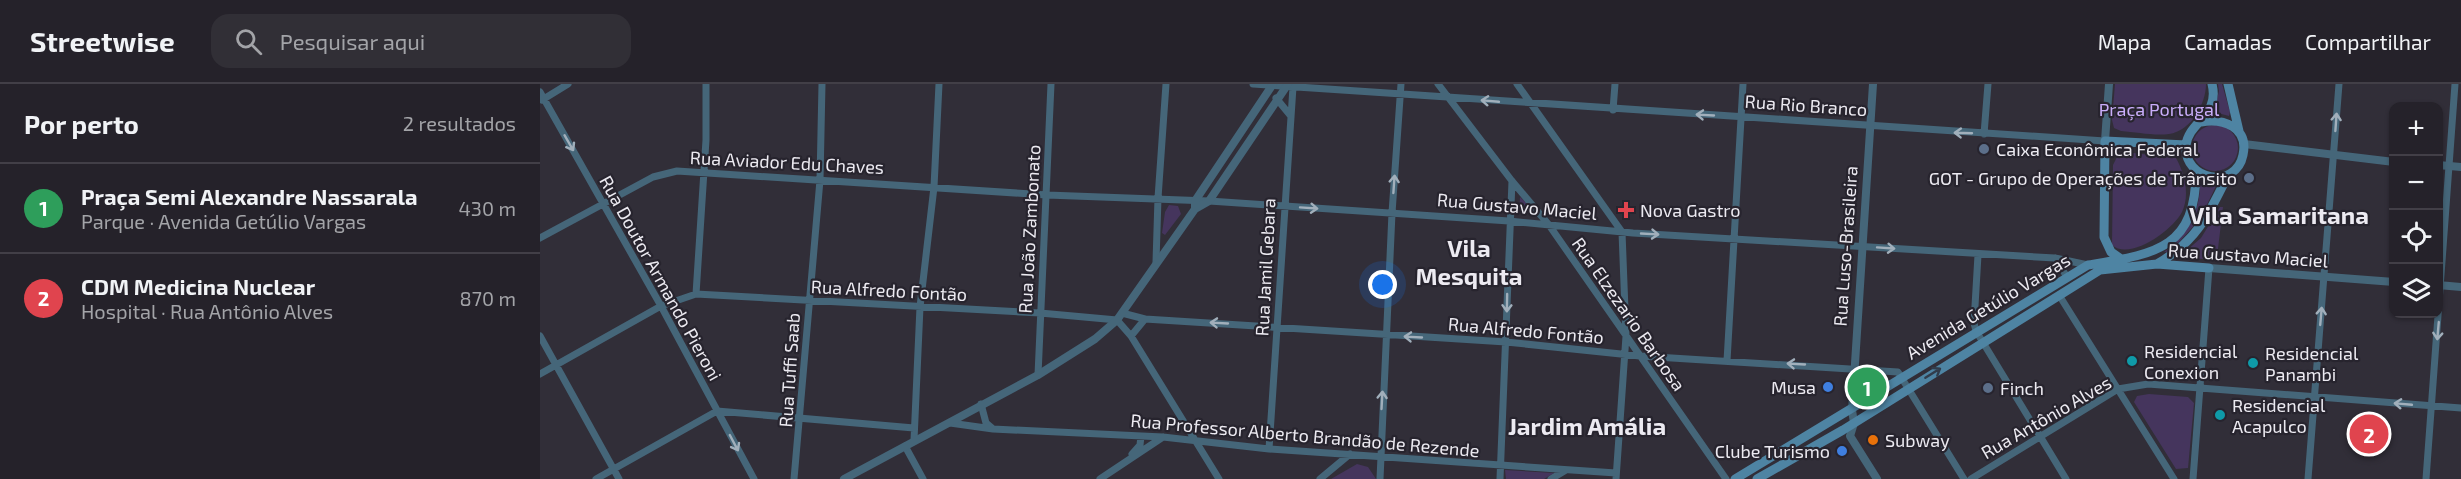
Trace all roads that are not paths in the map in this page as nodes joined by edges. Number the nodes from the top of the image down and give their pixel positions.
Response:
1 (568, 84) edge
2 (706, 84) edge
3 (822, 84) edge
4 (939, 84) edge
5 (1051, 84) edge
6 (1166, 84) edge
7 (1253, 84) edge
8 (1401, 84) edge
9 (1438, 84) edge
10 (1517, 84) edge
11 (1615, 84) edge
12 (1743, 84) edge
13 (1873, 84) edge
14 (1988, 84) edge
15 (2109, 84) edge
16 (2212, 84) edge
17 (2228, 84) edge
18 (2339, 84) edge
19 (2455, 84) edge
20 (1273, 85) edge
21 (1289, 86) edge
22 (1400, 95) junction
23 (541, 98) edge
24 (1276, 98) junction
25 (1448, 98) junction
26 (1532, 104) junction
27 (1612, 110) junction
28 (1290, 115) junction
29 (1741, 117) junction
30 (2201, 122) junction
31 (1869, 127) junction
32 (2239, 133) junction
33 (1984, 134) junction
34 (2105, 141) junction
35 (2244, 144) junction
36 (2186, 145) junction
37 (2333, 156) junction
38 (2389, 162) edge
39 (2443, 165) edge
40 (2451, 166) junction
41 (2461, 167) edge
42 (2196, 171) junction
43 (704, 174) junction
44 (2228, 174) junction
45 (820, 180) junction
46 (1512, 181) junction
47 (934, 187) junction
48 (1047, 195) junction
49 (1158, 198) junction
50 (1209, 201) junction
51 (603, 203) junction
52 (1195, 205) junction
53 (1284, 206) junction
54 (1392, 213) junction
55 (1509, 221) junction
56 (1549, 225) junction
57 (1622, 232) junction
58 (540, 238) edge
59 (1733, 238) junction
60 (1862, 246) junction
61 (1978, 255) junction
62 (2055, 258) junction
63 (2121, 259) junction
64 (1156, 262) junction
65 (2157, 264) junction
66 (2442, 264) edge
67 (2088, 265) junction
68 (2209, 268) junction
69 (2100, 270) junction
70 (2067, 277) junction
71 (2324, 277) junction
72 (2389, 282) edge
73 (2443, 285) edge
74 (2461, 287) edge
75 (696, 294) junction
76 (2059, 296) junction
77 (809, 301) junction
78 (661, 306) junction
79 (920, 307) junction
80 (1040, 313) junction
81 (1120, 316) junction
82 (2438, 318) edge
83 (1145, 319) junction
84 (1276, 327) junction
85 (1976, 331) junction
86 (1386, 335) junction
87 (540, 336) edge
88 (1131, 336) junction
89 (1626, 336) junction
90 (1506, 342) junction
91 (1984, 342) junction
92 (1624, 353) junction
93 (1640, 356) junction
94 (1727, 361) junction
95 (556, 365) junction
96 (1854, 368) junction
97 (540, 374) edge
98 (1038, 375) junction
99 (1902, 378) junction
100 (2200, 388) junction
101 (1908, 389) junction
102 (2118, 389) junction
103 (2314, 397) junction
104 (981, 404) junction
105 (2431, 406) junction
106 (2461, 408) edge
107 (1852, 410) junction
108 (717, 411) junction
109 (1836, 419) junction
110 (801, 420) junction
111 (947, 422) junction
112 (1854, 423) junction
113 (914, 428) junction
114 (993, 429) junction
115 (1846, 433) junction
116 (1141, 436) junction
117 (2041, 436) junction
118 (1163, 437) junction
119 (914, 440) junction
120 (1197, 441) junction
121 (905, 446) junction
122 (1269, 449) junction
123 (1350, 454) junction
124 (1380, 455) junction
125 (1127, 461) junction
126 (1499, 465) junction
127 (614, 469) junction
128 (1566, 470) junction
129 (1616, 476) edge
130 (596, 479) edge
131 (619, 479) edge
132 (754, 479) edge
133 (794, 479) edge
134 (844, 479) edge
135 (923, 479) edge
136 (1100, 479) edge
137 (1220, 479) edge
138 (1320, 479) edge
139 (1380, 479) edge
140 (1500, 479) edge
141 (1551, 479) edge
142 (1726, 479) edge
143 (1735, 479) edge
144 (1757, 479) edge
145 (1876, 479) edge
146 (1964, 479) edge
147 (1971, 479) edge
148 (2067, 479) edge
149 (2174, 479) edge
150 (2193, 479) edge
151 (2308, 479) edge
152 (2426, 479) edge

1 - 23 street
2 - 43 street
3 - 45 street, Rua Tuffi Saab
4 - 47 street
5 - 48 street, Rua João Zambonato
6 - 49 street
7 - 20 street, Rua Rio Branco
8 - 22 street
9 - 25 street, Rua Elzezario Barbosa
10 - 26 street
11 - 27 street
12 - 29 street
13 - 31 street, Rua Luso-Brasileira
14 - 33 street
15 - 34 street
16 - 30 main road
17 - 32 main road
37 -> 18 street
19 - 40 street
20 - 21 street, Rua Rio Branco
20 - 52 street
21 - 22 street, Rua Rio Branco
21 - 24 street
21 - 28 street, Rua Jamil Gebara
22 - 25 street, Rua Rio Branco
54 -> 22 street
23 -> 51 street, Rua Doutor Armando Pieroni
24 - 28 street
24 - 50 street
26 -> 25 street, Rua Rio Branco
25 - 46 street, Rua Elzezario Barbosa
26 - 27 street, Rua Rio Branco
26 - 57 street
29 -> 27 street, Rua Rio Branco
28 - 53 street, Rua Jamil Gebara
29 - 31 street, Rua Rio Branco
29 - 59 street
30 - 32 main road
30 - 36 main road
33 -> 31 street, Rua Rio Branco
31 - 60 street, Rua Luso-Brasileira
32 - 35 main road
33 - 34 street, Rua Rio Branco
34 - 36 main road
34 - 63 main road
35 - 37 street
35 - 44 main road
36 - 42 main road
37 - 38 street
37 - 71 street
39 - 40 street
40 - 41 street
40 - 66 street
42 - 44 main road
42 - 63 main road
43 - 45 street, Rua Aviador Edu Chaves
43 - 51 street, Rua Aviador Edu Chaves
43 - 75 street
44 - 65 main road
45 - 47 street, Rua Aviador Edu Chaves
45 - 77 street, Rua Tuffi Saab
46 - 55 street
46 - 56 street, Rua Elzezario Barbosa
47 - 48 street, Rua Aviador Edu Chaves
47 - 79 street
48 - 49 street
48 - 80 street, Rua João Zambonato
49 - 52 street
49 - 64 street
50 - 52 street
50 - 53 street, Rua Gustavo Maciel
51 - 58 street, Rua Aviador Edu Chaves
51 - 78 street, Rua Doutor Armando Pieroni
52 - 64 street
53 -> 54 street, Rua Gustavo Maciel
53 - 84 street, Rua Jamil Gebara
54 - 55 street, Rua Gustavo Maciel
54 - 86 street
55 - 56 street, Rua Gustavo Maciel
55 -> 90 street
56 - 57 street, Rua Gustavo Maciel
56 - 89 street, Rua Elzezario Barbosa
57 -> 59 street, Rua Gustavo Maciel
57 - 89 street
59 - 60 street, Rua Gustavo Maciel
59 - 94 street
60 -> 61 street, Rua Gustavo Maciel
60 - 96 street, Rua Luso-Brasileira
61 - 62 street, Rua Gustavo Maciel
61 - 85 street
62 - 67 street, Rua Gustavo Maciel
62 - 70 street
63 - 67 main road
64 - 81 street
65 - 68 main road, Rua Gustavo Maciel
65 - 69 main road, Rua Gustavo Maciel
67 - 69 main road, Avenida Getúlio Vargas
67 - 70 main road, Avenida Getúlio Vargas
68 - 71 street, Rua Gustavo Maciel
68 - 100 street
69 - 76 main road, Avenida Getúlio Vargas
70 - 85 main road, Avenida Getúlio Vargas
71 - 72 street, Rua Gustavo Maciel
103 -> 71 street
73 - 74 street
75 - 77 street, Rua Alfredo Fontão
75 - 78 street, Rua Alfredo Fontão
76 - 91 main road, Avenida Getúlio Vargas
76 - 102 street
77 - 79 street, Rua Alfredo Fontão
77 - 110 street, Rua Tuffi Saab
78 - 95 street, Rua Alfredo Fontão
78 - 108 street, Rua Doutor Armando Pieroni
79 - 80 street, Rua Alfredo Fontão
79 - 113 street
80 - 81 street, Rua Alfredo Fontão
80 - 98 street, Rua João Zambonato
81 - 83 street, Rua Alfredo Fontão
81 - 88 street
81 - 98 street
82 -> 105 street
84 -> 83 street, Rua Alfredo Fontão
83 - 88 street
84 - 86 street, Rua Alfredo Fontão
84 - 122 street, Rua Jamil Gebara
85 - 91 street
85 - 99 main road, Avenida Getúlio Vargas
90 -> 86 street, Rua Alfredo Fontão
124 -> 86 street
87 - 95 street
88 - 120 street
89 - 92 street
89 - 93 street, Rua Elzezario Barbosa
90 - 92 street, Rua Alfredo Fontão
90 - 126 street
101 -> 91 main road, Avenida Getúlio Vargas
91 - 117 street
92 - 93 street, Rua Alfredo Fontão
92 - 129 street
93 - 94 street, Rua Alfredo Fontão
93 - 142 street, Rua Elzezario Barbosa
96 -> 94 street, Rua Alfredo Fontão
95 - 97 street, Rua Alfredo Fontão
95 - 127 street
96 - 99 street, Rua Alfredo Fontão
96 - 107 street, Rua Luso-Brasileira
98 - 104 street
99 - 101 street
99 - 107 main road, Avenida Getúlio Vargas
100 - 102 street, Rua Antônio Alves
100 - 103 street, Rua Antônio Alves
100 - 150 street
101 - 112 main road, Avenida Getúlio Vargas
101 - 146 street
102 - 117 street, Rua Antônio Alves
102 - 149 street
105 -> 103 street, Rua Antônio Alves
103 - 151 street
104 - 111 street
104 - 114 street
105 - 106 street, Rua Antônio Alves
105 - 152 street
107 - 109 main road, Avenida Getúlio Vargas
107 - 112 street, Rua Luso-Brasileira
108 - 110 street
108 - 127 street
108 -> 132 street, Rua Doutor Armando Pieroni
109 - 115 street
109 - 143 main road, Avenida Getúlio Vargas
110 - 113 street
110 - 133 street, Rua Tuffi Saab
111 - 114 street, Rua Professor Alberto Brandão de Rezende
111 - 119 street
112 - 115 main road, Avenida Getúlio Vargas
113 - 119 street
114 - 116 street, Rua Professor Alberto Brandão de Rezende
115 - 144 main road, Avenida Getúlio Vargas
115 - 145 street
116 - 118 street, Rua Professor Alberto Brandão de Rezende
116 - 125 street
117 - 147 street, Rua Antônio Alves
117 - 148 street
118 - 120 street, Rua Professor Alberto Brandão de Rezende
118 - 125 street
119 - 121 street
120 - 122 street, Rua Professor Alberto Brandão de Rezende
120 - 137 street
121 - 134 street
121 - 135 street
122 - 123 street, Rua Professor Alberto Brandão de Rezende
123 - 124 street, Rua Professor Alberto Brandão de Rezende
123 - 138 street
124 - 126 street, Rua Professor Alberto Brandão de Rezende
124 - 139 street
125 - 136 street
126 - 128 street, Rua Professor Alberto Brandão de Rezende
126 - 140 street
127 - 130 street
127 - 131 street
128 - 129 street, Rua Professor Alberto Brandão de Rezende
128 - 141 street

